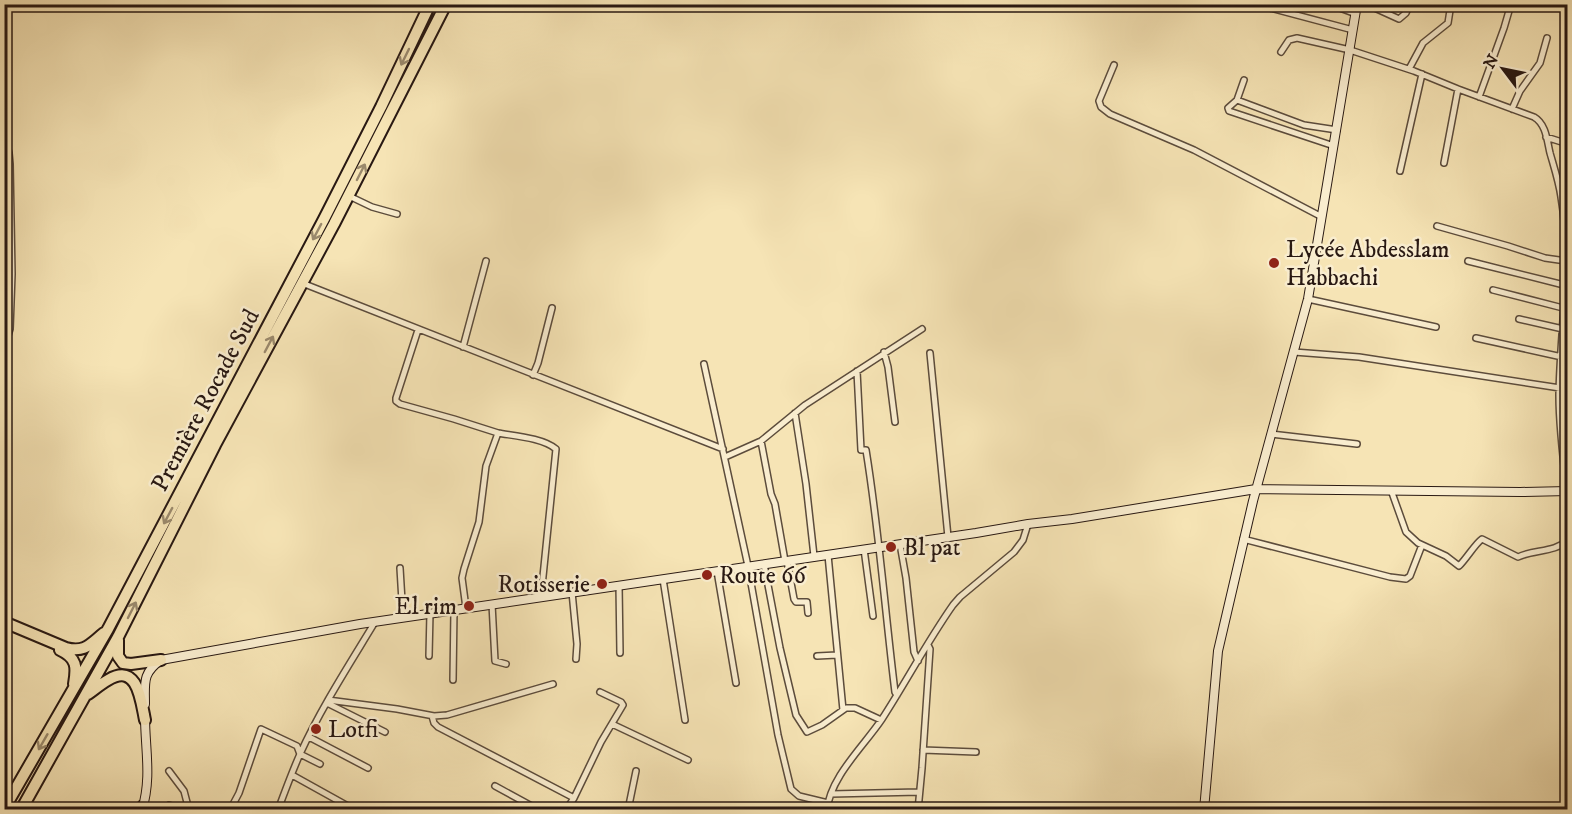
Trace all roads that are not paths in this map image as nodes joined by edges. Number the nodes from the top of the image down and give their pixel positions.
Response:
1 (430, 4) edge
2 (446, 4) edge
3 (1255, 4) edge
4 (1329, 4) edge
5 (1358, 4) edge
6 (1366, 4) edge
7 (1410, 4) edge
8 (1451, 4) edge
9 (1510, 4) edge
10 (1356, 14) junction
11 (1353, 30) junction
12 (1547, 38) dead end
13 (1350, 50) junction
14 (1281, 52) dead end
15 (1114, 65) dead end
16 (1409, 69) junction
17 (1422, 74) junction
18 (1245, 80) dead end
19 (1458, 89) junction
20 (1479, 97) junction
21 (1237, 100) junction
22 (1512, 109) junction
23 (1336, 130) junction
24 (5, 136) edge
25 (1546, 137) junction
26 (1568, 144) edge
27 (1334, 146) junction
28 (1444, 163) dead end
29 (1400, 171) dead end
30 (348, 196) junction
31 (397, 214) dead end
32 (1322, 217) junction
33 (1437, 226) dead end
34 (486, 261) dead end
35 (1468, 261) dead end
36 (1566, 261) edge
37 (302, 283) junction
38 (1564, 285) junction
39 (1493, 290) dead end
40 (1308, 299) junction
41 (552, 308) dead end
42 (1565, 310) edge
43 (1519, 318) dead end
44 (1565, 320) edge
45 (1436, 327) dead end
46 (1563, 328) junction
47 (922, 329) dead end
48 (418, 330) junction
49 (1476, 338) dead end
50 (1565, 341) edge
51 (4, 348) edge
52 (462, 348) junction
53 (884, 352) junction
54 (1294, 352) junction
55 (930, 353) dead end
56 (1562, 357) junction
57 (704, 364) dead end
58 (857, 371) junction
59 (533, 375) junction
60 (1560, 388) junction
61 (795, 413) junction
62 (895, 422) dead end
63 (498, 433) junction
64 (1271, 434) junction
65 (761, 441) junction
66 (1357, 444) dead end
67 (1565, 448) edge
68 (723, 449) junction
69 (724, 457) junction
70 (1256, 489) junction
71 (1391, 490) junction
72 (1567, 491) edge
73 (1028, 524) junction
74 (948, 537) junction
75 (1243, 538) junction
76 (1568, 540) edge
77 (900, 544) junction
78 (1422, 545) junction
79 (879, 547) junction
80 (864, 549) junction
81 (828, 555) junction
82 (814, 556) junction
83 (786, 561) junction
84 (764, 564) junction
85 (748, 566) junction
86 (400, 568) dead end
87 (717, 571) junction
88 (663, 579) junction
89 (619, 585) junction
90 (572, 592) junction
91 (541, 596) junction
92 (492, 604) junction
93 (466, 608) junction
94 (454, 610) junction
95 (430, 613) junction
96 (808, 613) dead end
97 (873, 616) dead end
98 (404, 618) junction
99 (375, 622) junction
100 (4, 624) edge
101 (108, 629) junction
102 (118, 637) junction
103 (927, 645) junction
104 (620, 653) dead end
105 (837, 655) junction
106 (429, 656) dead end
107 (817, 656) dead end
108 (576, 659) dead end
109 (161, 660) junction
110 (918, 661) junction
111 (506, 664) dead end
112 (453, 680) dead end
113 (736, 683) dead end
114 (553, 684) dead end
115 (72, 691) junction
116 (600, 692) dead end
117 (897, 695) junction
118 (83, 698) junction
119 (328, 701) junction
120 (841, 710) junction
121 (432, 716) junction
122 (145, 720) junction
123 (685, 720) dead end
124 (881, 720) junction
125 (612, 724) junction
126 (385, 732) dead end
127 (309, 737) junction
128 (923, 750) junction
129 (976, 752) dead end
130 (300, 754) junction
131 (688, 760) dead end
132 (320, 764) dead end
133 (368, 768) dead end
134 (169, 771) dead end
135 (636, 771) dead end
136 (292, 775) junction
137 (495, 786) dead end
138 (919, 792) junction
139 (831, 794) junction
140 (574, 798) junction
141 (827, 806) edge
142 (142, 808) edge
143 (4, 809) edge
144 (21, 810) edge
145 (164, 810) edge
146 (184, 810) edge
147 (189, 810) edge
148 (230, 810) edge
149 (278, 810) edge
150 (356, 810) edge
151 (539, 810) edge
152 (566, 810) edge
153 (628, 810) edge
154 (918, 810) edge
155 (1204, 810) edge

1 -> 101 highway, Première Rocade Sud
30 -> 2 highway, Première Rocade Sud
3 - 11 street
4 - 10 street
5 - 10 main road
6 - 7 street
8 - 16 street
9 - 20 street
10 - 11 main road
11 - 13 main road
12 - 22 street
13 - 14 street
13 - 16 street
13 - 23 main road
15 - 32 street
16 - 17 street
17 - 19 street
17 - 29 street
18 - 21 street
19 - 20 street
19 - 28 street
20 - 22 street
21 - 23 street
21 - 27 street
22 - 25 street
23 - 27 main road
24 - 51 street
25 - 26 street
25 - 36 street
27 - 32 main road
30 - 31 street
30 - 37 highway, Première Rocade Sud
32 - 40 main road
33 - 36 street
34 - 52 street
35 - 38 street
36 - 38 street
37 - 48 street
102 -> 37 highway, Première Rocade Sud
38 - 42 street
39 - 42 street
40 - 45 street
40 - 54 main road
41 - 59 street
42 - 44 street
43 - 46 street
44 - 46 street
46 - 50 street
47 - 53 street
48 - 52 street
48 - 63 street
49 - 56 street
50 - 56 street
52 - 59 street
53 - 58 street
53 - 62 street
54 - 60 street
54 - 64 main road
55 - 74 street
56 - 60 street
57 - 68 street
58 - 61 street
58 - 79 street
59 - 68 street
60 - 67 street
61 - 65 street
61 - 82 street
63 - 91 street
63 - 93 street
64 - 66 street
64 - 70 main road
65 - 69 street
65 - 83 street
67 - 72 street
68 - 69 street
69 - 85 street
70 - 71 main road
70 - 73 main road
70 - 75 main road
71 - 72 main road
71 - 78 street
73 - 74 main road
73 - 103 street
74 - 77 main road
75 - 78 street
75 - 155 main road
76 - 78 street
77 - 79 main road
77 - 110 street
79 - 80 main road
79 - 117 street
80 - 81 main road
80 - 97 street
81 - 82 main road
81 - 105 street
82 - 83 main road
83 - 84 main road
83 - 96 street
84 - 85 main road
84 - 120 street
85 - 87 main road
85 - 141 street
86 - 98 street
87 - 88 main road
87 - 113 street
88 - 89 main road
88 - 123 street
89 - 90 main road
89 - 104 street
90 - 91 main road
90 - 108 street
91 - 92 main road
92 - 93 main road
92 - 111 street
93 - 94 main road
94 - 95 main road
94 - 112 street
95 - 98 main road
95 - 106 street
98 - 99 main road
99 - 109 main road
99 - 119 street
100 - 101 highway
100 - 115 highway
101 - 115 highway, Première Rocade Sud
102 - 109 highway
102 - 118 highway, Première Rocade Sud
103 - 110 street
103 - 128 street
105 - 107 street
105 - 120 street
109 - 122 main road
110 - 117 street
114 - 121 street
115 -> 143 highway, Première Rocade Sud
116 - 125 street
117 - 124 street
118 - 122 highway
118 - 144 highway, Première Rocade Sud
119 - 121 street
119 - 126 street
119 - 127 street
120 - 124 street
121 - 140 street
122 - 142 main road
124 - 139 street
125 - 131 street
125 - 140 street
127 - 130 street
127 - 133 street
128 - 129 street
128 - 138 street
130 - 132 street
130 - 136 street
130 - 148 street
134 - 147 street
135 - 153 street
136 - 149 street
136 - 150 street
137 - 151 street
138 - 139 street
138 - 154 street
139 - 141 street
140 - 152 street
145 - 146 street

